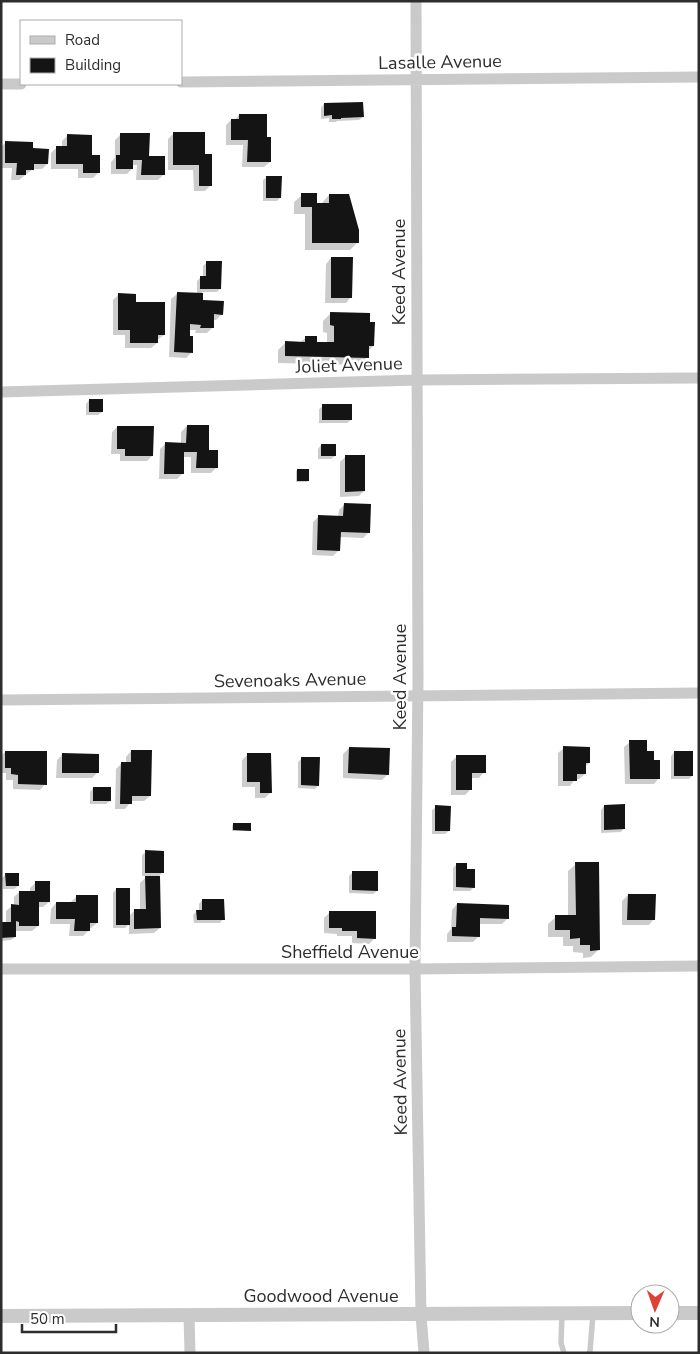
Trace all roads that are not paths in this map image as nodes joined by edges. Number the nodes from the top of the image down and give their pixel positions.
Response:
1 (416, 1) edge
2 (699, 77) edge
3 (416, 80) junction
4 (182, 82) edge
5 (1, 84) edge
6 (20, 84) edge
7 (699, 378) edge
8 (417, 380) junction
9 (1, 392) edge
10 (699, 693) edge
11 (418, 696) junction
12 (1, 700) edge
13 (699, 966) edge
14 (1, 969) edge
15 (415, 969) junction
16 (630, 1313) edge
17 (680, 1313) edge
18 (699, 1313) edge
19 (421, 1314) junction
20 (562, 1314) junction
21 (593, 1314) junction
22 (189, 1315) junction
23 (1, 1316) edge
24 (562, 1343) junction
25 (190, 1353) edge
26 (424, 1353) edge
27 (560, 1353) edge
28 (564, 1353) edge
29 (589, 1353) edge

1 - 3 street, Keed Avenue
2 - 3 street, Lasalle Avenue
3 - 4 street, Lasalle Avenue
3 - 8 street, Keed Avenue
5 - 6 street
7 - 8 street, Joliet Avenue
8 - 9 street, Joliet Avenue
8 - 11 street, Keed Avenue
10 - 11 street, Sevenoaks Avenue
11 - 12 street, Sevenoaks Avenue
11 - 15 street, Keed Avenue
13 - 15 street, Sheffield Avenue
14 - 15 street, Sheffield Avenue
15 - 19 street, Keed Avenue
16 - 21 street, Goodwood Avenue
17 - 18 street
19 - 20 street, Goodwood Avenue
19 - 22 street, Goodwood Avenue
19 - 26 street, Keed Avenue
20 - 21 street, Goodwood Avenue
20 - 24 lane
21 - 29 lane
22 - 23 street, Goodwood Avenue
22 - 25 street
24 - 27 lane
24 - 28 lane

